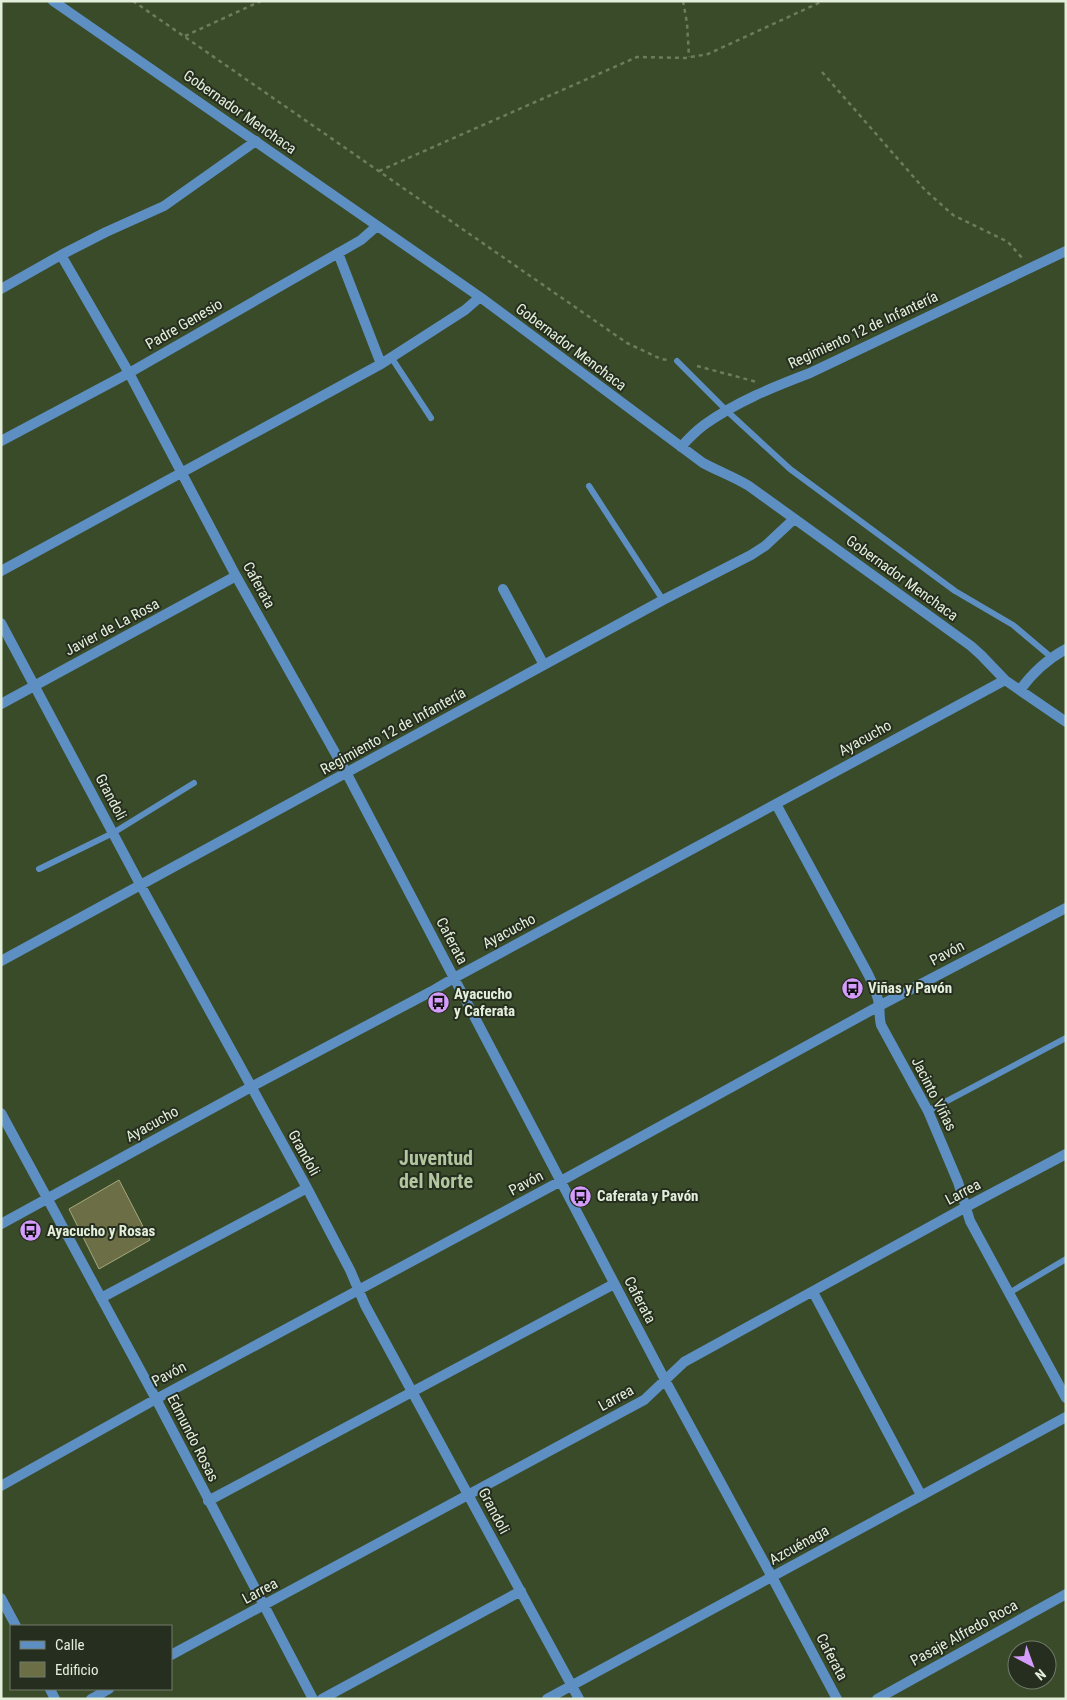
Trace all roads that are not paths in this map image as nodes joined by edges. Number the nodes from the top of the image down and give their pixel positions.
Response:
1 (53, 1) edge
2 (256, 141) junction
3 (377, 226) junction
4 (1066, 251) edge
5 (338, 253) junction
6 (62, 254) junction
7 (1, 289) edge
8 (480, 296) junction
9 (391, 357) junction
10 (677, 361) road end
11 (381, 364) junction
12 (129, 373) junction
13 (726, 411) junction
14 (430, 418) dead end
15 (1, 441) edge
16 (681, 446) junction
17 (182, 472) junction
18 (589, 486) dead end
19 (794, 519) junction
20 (1, 570) edge
21 (236, 576) junction
22 (503, 589) dead end
23 (663, 600) junction
24 (1, 623) edge
25 (1066, 649) edge
26 (1051, 657) junction
27 (544, 666) junction
28 (1005, 680) junction
29 (35, 685) junction
30 (1020, 690) junction
31 (1, 704) edge
32 (1066, 722) edge
33 (347, 774) junction
34 (194, 783) dead end
35 (776, 804) junction
36 (113, 833) junction
37 (39, 870) dead end
38 (141, 886) junction
39 (1066, 908) edge
40 (1, 961) edge
41 (454, 978) junction
42 (879, 1006) junction
43 (1066, 1038) edge
44 (251, 1087) junction
45 (928, 1111) junction
46 (1, 1113) edge
47 (1066, 1154) edge
48 (561, 1181) junction
49 (307, 1188) junction
50 (47, 1198) junction
51 (966, 1207) junction
52 (1, 1224) edge
53 (1066, 1259) edge
54 (614, 1284) junction
55 (358, 1290) junction
56 (813, 1292) junction
57 (1009, 1293) junction
58 (101, 1298) junction
59 (664, 1380) junction
60 (412, 1393) junction
61 (1066, 1398) edge
62 (156, 1399) junction
63 (1066, 1417) edge
64 (1, 1486) edge
65 (469, 1494) junction
66 (921, 1495) junction
67 (208, 1501) junction
68 (772, 1577) junction
69 (521, 1591) junction
70 (1066, 1594) edge
71 (1, 1598) edge
72 (264, 1606) junction
73 (15, 1625) edge
74 (172, 1655) edge
75 (572, 1685) junction
76 (107, 1690) edge
77 (90, 1699) edge
78 (313, 1699) edge
79 (322, 1699) edge
80 (547, 1699) edge
81 (579, 1699) edge
82 (837, 1699) edge
83 (877, 1699) edge

1 - 2 street, Gobernador Menchaca
2 - 3 street, Gobernador Menchaca
2 - 6 street
3 - 5 street, Padre Genesio
3 - 8 street, Gobernador Menchaca
4 - 13 street, Regimiento 12 de Infantería
5 - 11 street
5 - 12 street, Padre Genesio
6 - 7 street
6 - 12 street, Caferata
8 - 9 street
8 - 16 street, Gobernador Menchaca
9 - 11 street
9 - 14 lane
10 - 13 lane
11 - 17 street
12 - 15 street, Padre Genesio
12 - 17 street, Caferata
13 - 16 street, Regimiento 12 de Infantería
13 - 26 lane
16 - 19 street, Gobernador Menchaca
17 - 20 street
17 - 21 street, Caferata
18 - 23 lane
19 - 23 street, Regimiento 12 de Infantería
19 - 28 street, Gobernador Menchaca
21 - 29 street, Javier de La Rosa
21 - 33 street, Caferata
22 - 27 street
23 - 27 street, Regimiento 12 de Infantería
24 - 29 street, Grandoli
25 - 26 street
26 - 30 street
27 - 33 street, Regimiento 12 de Infantería
28 - 30 street, Gobernador Menchaca
28 - 35 street, Ayacucho
29 - 31 street, Javier de La Rosa
29 - 36 street, Grandoli
30 - 32 street, Gobernador Menchaca
33 - 38 street, Regimiento 12 de Infantería
33 - 41 street, Caferata
34 - 36 lane
35 - 41 street, Ayacucho
35 - 42 street, Jacinto Viñas
36 - 37 lane
36 - 38 street, Grandoli
38 - 40 street, Regimiento 12 de Infantería
38 - 44 street, Grandoli
39 - 42 street, Pavón
41 - 44 street, Ayacucho
41 - 48 street, Caferata
42 - 45 street, Jacinto Viñas
42 - 48 street, Pavón
43 - 45 lane
44 - 49 street, Grandoli
44 - 50 street, Ayacucho
45 - 51 street, Jacinto Viñas
46 - 50 street, Edmundo Rosas
47 - 51 street, Larrea
48 - 54 street, Caferata
48 - 55 street, Pavón
49 - 55 street, Grandoli
49 - 58 street
50 - 52 street, Ayacucho
50 - 58 street, Edmundo Rosas
51 - 56 street, Larrea
51 - 57 street, Jacinto Viñas
53 - 57 lane
54 - 59 street, Caferata
54 - 60 street
55 - 60 street, Grandoli
55 - 62 street, Pavón
56 - 59 street, Larrea
56 - 66 street
57 - 61 street, Jacinto Viñas
58 - 62 street, Edmundo Rosas
59 - 65 street, Larrea
59 - 68 street, Caferata
60 - 65 street, Grandoli
60 - 67 street
62 - 64 street, Pavón
62 - 67 street, Edmundo Rosas
63 - 66 street, Azcuénaga
65 - 69 street, Grandoli
65 - 72 street, Larrea
66 - 68 street, Azcuénaga
67 - 72 street, Edmundo Rosas
68 - 75 street, Azcuénaga
68 - 82 street, Caferata
69 - 75 street, Grandoli
69 - 79 street
70 - 83 street, Pasaje Alfredo Roca
71 - 73 street
72 - 74 street, Larrea
72 - 78 street, Edmundo Rosas
75 - 80 street, Azcuénaga
75 - 81 street, Grandoli
76 - 77 street

